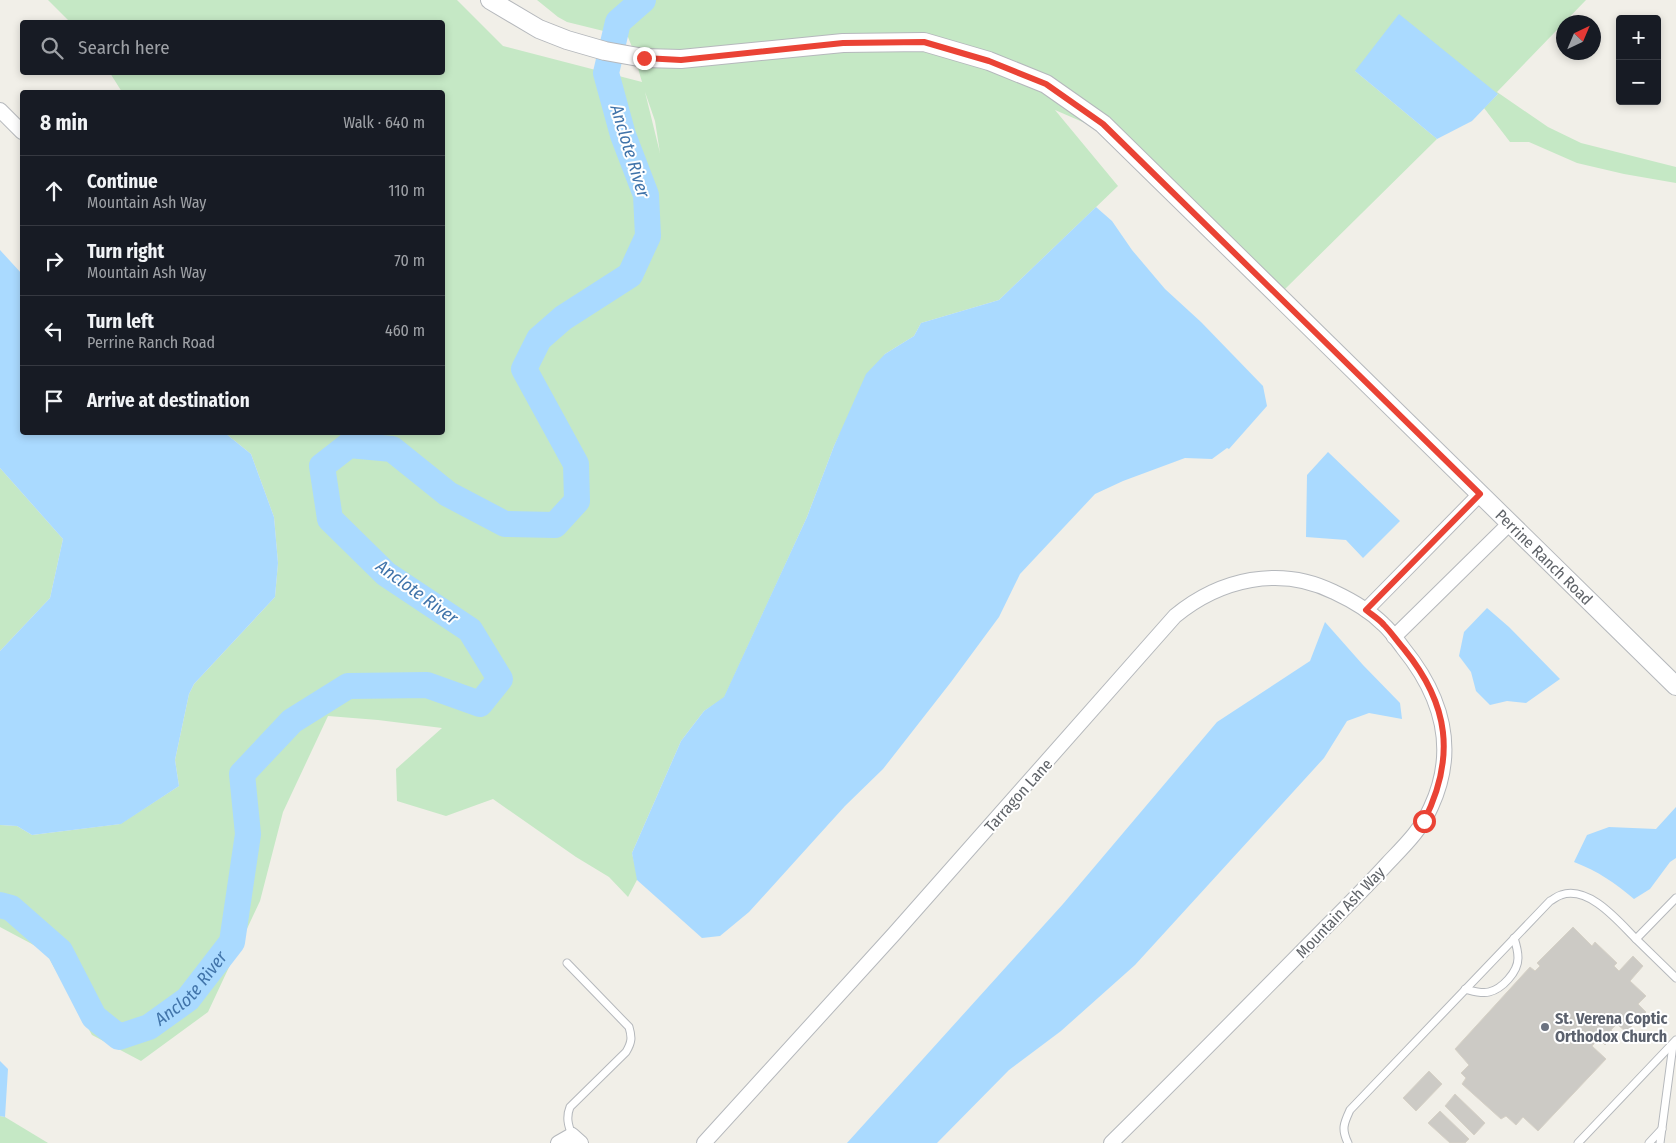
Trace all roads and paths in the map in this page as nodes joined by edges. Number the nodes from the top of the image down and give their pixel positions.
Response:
1 (490, 0) edge
2 (0, 110) edge
3 (20, 130) edge
4 (1480, 494) junction
5 (1510, 523) junction
6 (1366, 610) junction
7 (1384, 624) joint
8 (1394, 637) junction
9 (1676, 686) edge
10 (1676, 898) edge
11 (1514, 938) junction
12 (1636, 939) junction
13 (567, 963) dead end
14 (1676, 978) edge
15 (1465, 989) junction
16 (1674, 1042) edge
17 (1662, 1129) junction
18 (576, 1139) edge
19 (558, 1143) edge
20 (704, 1143) edge
21 (1111, 1143) edge
22 (1348, 1143) edge
23 (1578, 1143) edge
24 (1649, 1143) edge
25 (1660, 1143) edge

1 - 4 street, Perrine Ranch Road
2 - 3 street
4 - 5 street, Perrine Ranch Road
4 - 6 street
5 - 8 street
5 - 9 street, Perrine Ranch Road
6 - 7 street, Tarragon Lane
6 - 20 street, Tarragon Lane
7 - 8 street, Mountain Ash Way
8 - 21 street, Mountain Ash Way
10 - 12 lane
11 - 12 lane
11 - 15 lane
11 - 15 lane
12 - 14 lane
13 - 18 lane
15 - 22 lane
16 - 17 lane
16 - 23 lane
17 - 24 lane
17 - 25 lane
18 - 19 street

